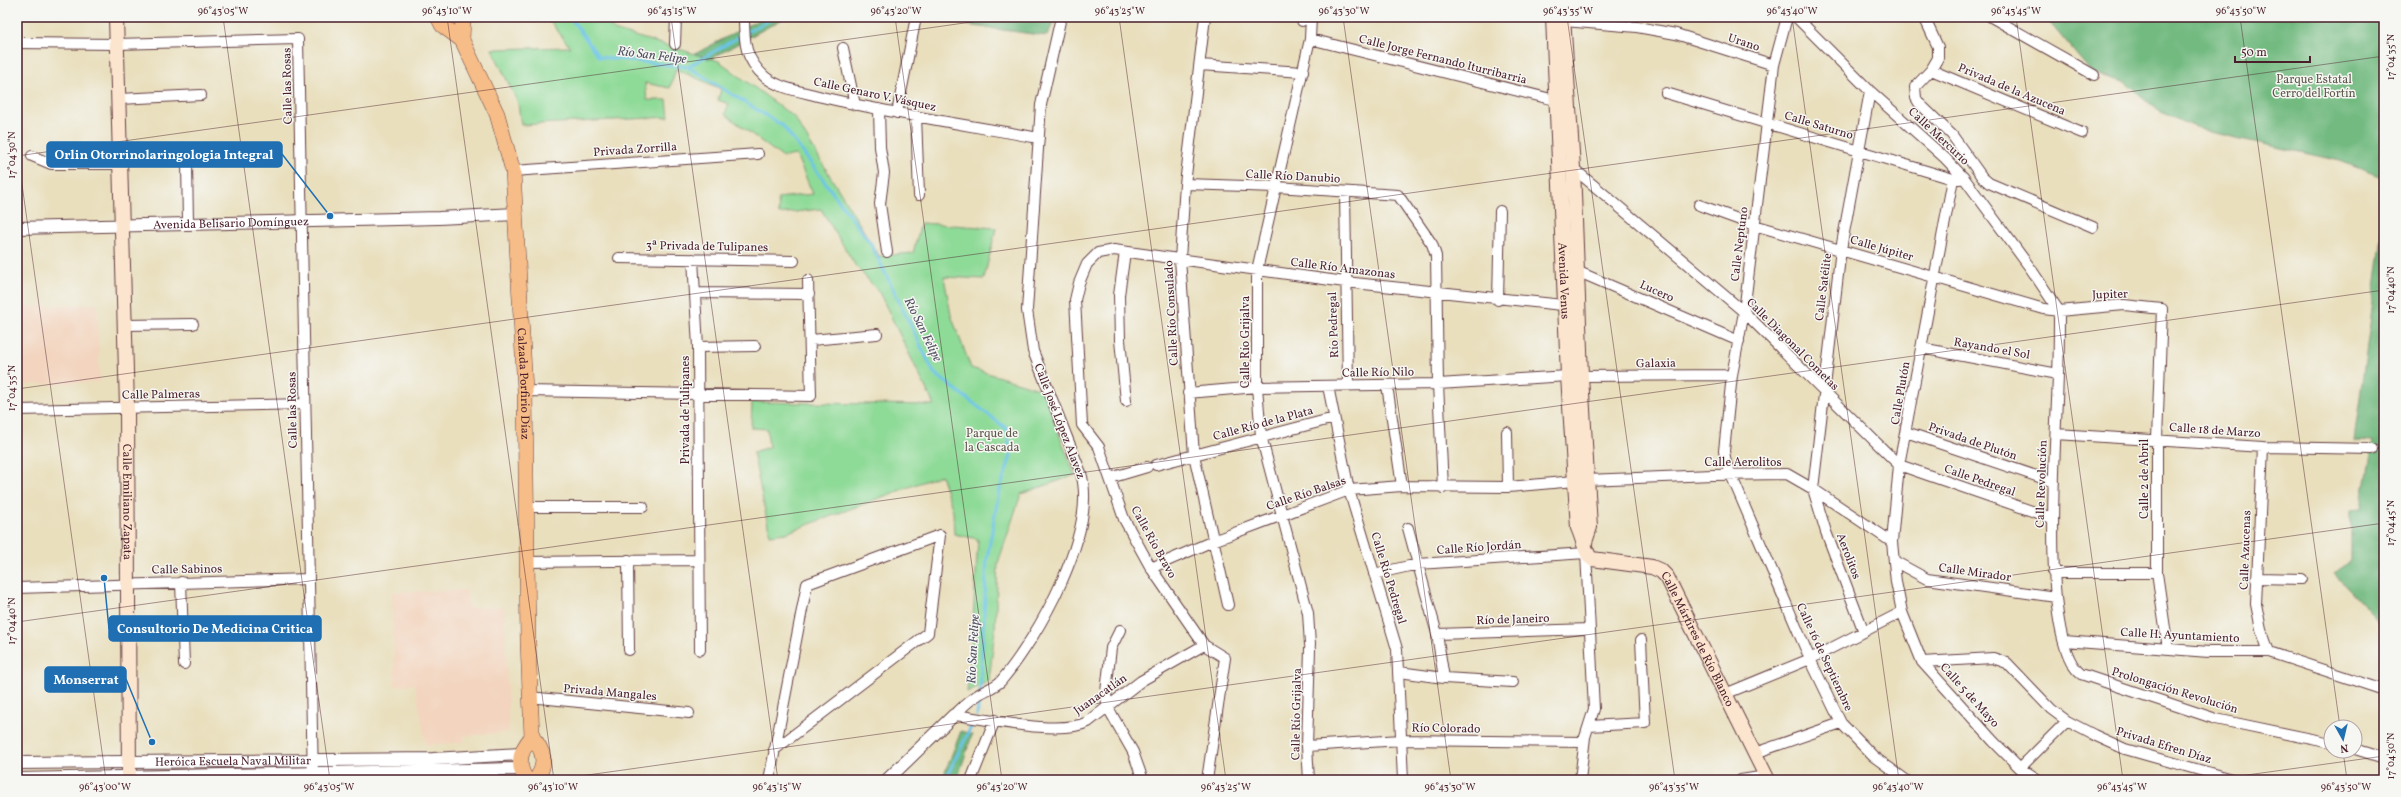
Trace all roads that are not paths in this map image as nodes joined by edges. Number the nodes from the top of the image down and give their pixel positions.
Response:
1 (116, 17) edge
2 (438, 17) edge
3 (463, 17) edge
4 (676, 17) edge
5 (916, 17) edge
6 (1061, 17) edge
7 (1205, 17) edge
8 (1787, 17) edge
9 (1796, 17) edge
10 (1924, 17) edge
11 (1991, 17) edge
12 (1305, 18) edge
13 (1560, 18) edge
14 (744, 22) edge
15 (1310, 39) junction
16 (462, 40) junction
17 (17, 44) edge
18 (117, 44) junction
19 (675, 44) dead end
20 (844, 48) dead end
21 (1200, 65) junction
22 (1774, 65) junction
23 (1931, 70) junction
24 (1303, 72) junction
25 (2094, 75) dead end
26 (1870, 91) junction
27 (1666, 94) dead end
28 (201, 96) dead end
29 (119, 99) junction
30 (1563, 102) junction
31 (855, 105) junction
32 (879, 109) junction
33 (897, 113) junction
34 (916, 116) junction
35 (1767, 122) junction
36 (2082, 133) dead end
37 (1039, 138) junction
38 (1858, 151) junction
39 (758, 154) dead end
40 (32, 156) dead end
41 (187, 163) dead end
42 (121, 164) junction
43 (1573, 168) junction
44 (513, 171) junction
45 (1964, 178) junction
46 (1953, 179) junction
47 (1185, 184) junction
48 (1276, 187) junction
49 (1345, 192) junction
50 (919, 195) dead end
51 (1699, 205) dead end
52 (1500, 211) dead end
53 (516, 214) junction
54 (303, 221) junction
55 (188, 223) junction
56 (123, 224) junction
57 (1754, 224) junction
58 (2093, 227) dead end
59 (17, 228) edge
60 (1841, 250) junction
61 (887, 252) dead end
62 (1124, 252) junction
63 (619, 258) dead end
64 (693, 259) junction
65 (1180, 259) junction
66 (794, 261) dead end
67 (1564, 267) junction
68 (1257, 270) junction
69 (1578, 271) junction
70 (1935, 276) junction
71 (808, 280) dead end
72 (1345, 282) junction
73 (696, 293) junction
74 (1436, 293) junction
75 (809, 294) junction
76 (1498, 300) junction
77 (1572, 306) junction
78 (2162, 309) joint
79 (2058, 311) junction
80 (1744, 312) junction
81 (193, 324) dead end
82 (125, 325) junction
83 (877, 334) dead end
84 (811, 340) junction
85 (1739, 341) junction
86 (756, 346) dead end
87 (698, 347) junction
88 (1921, 348) junction
89 (2058, 374) junction
90 (1732, 375) junction
91 (1574, 376) junction
92 (1438, 384) junction
93 (1348, 385) junction
94 (1387, 385) junction
95 (1328, 386) junction
96 (1257, 387) junction
97 (525, 391) junction
98 (1823, 392) junction
99 (1188, 393) junction
100 (698, 395) junction
101 (1126, 401) dead end
102 (305, 404) junction
103 (127, 407) junction
104 (17, 410) edge
105 (1334, 418) junction
106 (1082, 425) junction
107 (1508, 432) dead end
108 (1906, 432) junction
109 (1066, 434) junction
110 (2056, 434) junction
111 (1261, 436) junction
112 (2157, 439) junction
113 (2263, 447) junction
114 (2372, 449) dead end
115 (1196, 454) junction
116 (1899, 465) junction
117 (1729, 474) junction
118 (1110, 478) junction
119 (1580, 480) junction
120 (2054, 482) junction
121 (1402, 486) junction
122 (1508, 487) junction
123 (1443, 488) junction
124 (1813, 489) junction
125 (1349, 490) junction
126 (643, 507) dead end
127 (526, 508) junction
128 (1281, 514) junction
129 (2052, 518) junction
130 (1408, 528) dead end
131 (1213, 541) junction
132 (1892, 542) junction
133 (1586, 548) junction
134 (628, 560) junction
135 (699, 560) junction
136 (1894, 561) junction
137 (527, 562) junction
138 (1418, 564) junction
139 (1151, 568) junction
140 (2053, 573) junction
141 (2157, 573) junction
142 (1374, 574) junction
143 (2256, 578) junction
144 (309, 579) junction
145 (2302, 579) dead end
146 (181, 582) junction
147 (129, 584) junction
148 (17, 588) edge
149 (2056, 597) junction
150 (1228, 605) dead end
151 (1902, 612) junction
152 (1590, 629) junction
153 (1120, 630) dead end
154 (1864, 632) junction
155 (1437, 634) junction
156 (1641, 640) dead end
157 (2064, 641) junction
158 (1204, 645) junction
159 (2168, 649) junction
160 (629, 650) dead end
161 (700, 650) dead end
162 (2269, 652) junction
163 (2068, 657) joint
164 (1810, 659) junction
165 (1922, 662) junction
166 (184, 664) dead end
167 (1399, 672) junction
168 (1444, 678) junction
169 (1513, 682) dead end
170 (2384, 690) edge
171 (1725, 694) junction
172 (529, 697) junction
173 (1107, 706) junction
174 (689, 712) dead end
175 (954, 715) junction
176 (995, 720) junction
177 (2067, 721) junction
178 (1841, 723) junction
179 (1589, 726) junction
180 (532, 737) junction
181 (1401, 740) junction
182 (2323, 741) edge
183 (1584, 742) junction
184 (1307, 746) junction
185 (774, 750) junction
186 (2363, 751) edge
187 (1754, 753) junction
188 (521, 754) junction
189 (2384, 758) edge
190 (130, 761) junction
191 (312, 761) junction
192 (17, 763) edge
193 (2020, 768) junction
194 (524, 775) edge
195 (313, 777) edge
196 (129, 778) edge
197 (1767, 778) edge
198 (17, 779) edge
199 (49, 779) edge
200 (535, 780) edge
201 (769, 780) edge
202 (888, 780) edge
203 (971, 780) edge
204 (1143, 780) edge
205 (1207, 780) edge
206 (1310, 780) edge
207 (1403, 780) edge
208 (1580, 780) edge
209 (1741, 780) edge
210 (1906, 780) edge
211 (2039, 780) edge
212 (2235, 780) edge

1 - 18 main road, Calle Emiliano Zapata
2 - 16 main road, Calzada Porfirio Díaz
3 - 16 main road, Calzada Porfirio Díaz
4 - 19 street
5 - 33 street
6 - 37 street, Calle José López Alavez
7 - 21 street, Calle Río Consulado
8 - 22 street, Calle Neptuno
9 - 26 street, Calle Mercurio
10 - 23 street
11 - 25 street
12 - 15 street, Calle Río Grijalva
13 - 22 street, Urano
13 - 30 main road, Avenida Venus
14 - 31 street, Calle Genaro V. Vásquez
15 - 24 street, Calle Río Grijalva
15 - 30 street, Calle Jorge Fernando Iturribarria
16 - 44 main road, Calzada Porfirio Díaz
17 - 18 street
18 - 29 main road, Calle Emiliano Zapata
18 - 54 street, Calle las Rosas
20 - 31 street
21 - 24 street
21 - 47 street, Calle Río Consulado
22 - 35 street, Calle Neptuno
23 - 36 street, Privada de la Azucena
23 - 58 street
24 - 48 street, Calle Río Grijalva
26 - 38 street, Calle Satélite
26 - 45 street, Calle Mercurio
27 - 35 street, Calle Saturno
28 - 29 street
29 - 42 main road, Calle Emiliano Zapata
30 - 43 main road, Avenida Venus
30 - 67 main road, Avenida Venus
31 - 32 street, Calle Genaro V. Vásquez
32 - 33 street, Calle Genaro V. Vásquez
32 - 61 street
33 - 34 street, Calle Genaro V. Vásquez
34 - 37 street, Calle Genaro V. Vásquez
34 - 50 street
35 - 38 street, Calle Saturno
35 - 57 street, Calle Neptuno
37 - 109 street, Calle José López Alavez
38 - 46 street, Calle Saturno
38 - 60 street, Calle Satélite
39 - 44 street, Privada Zorrilla
40 - 42 street
41 - 55 street
42 - 56 main road, Calle Emiliano Zapata
43 - 69 main road, Avenida Venus
43 - 80 street, Calle Diagonal Cometas
44 - 53 main road, Calzada Porfirio Díaz
45 - 46 street, Calle Saturno
45 - 79 street, Calle Mercurio
46 - 70 street, Calle Plutón
47 - 48 street, Calle Río Danubio
47 - 65 street, Calle Río Consulado
48 - 49 street, Calle Río Danubio
48 - 68 street, Calle Río Grijalva
49 - 72 street, Río Pedregal
49 - 74 street, Calle Río Danubio
51 - 57 street, Calle Júpiter
52 - 76 street
53 - 54 street, Avenida Belisario Domínguez
53 - 97 main road, Calzada Porfirio Díaz
54 - 55 street, Avenida Belisario Domínguez
54 - 102 street, Calle las Rosas
55 - 56 street, Avenida Belisario Domínguez
56 - 59 street, Avenida Belisario Domínguez
56 - 82 main road, Calle Emiliano Zapata
57 - 60 street, Calle Júpiter
57 - 80 street, Calle Neptuno
60 - 70 street, Calle Júpiter
60 - 98 street, Calle Satélite
62 - 65 street, Calle Río Amazonas
62 - 101 street
62 - 106 street, Calle Río Amazonas
63 - 64 street, 3ª Privada de Tulipanes
64 - 66 street, 3ª Privada de Tulipanes
64 - 73 street, Privada de Tulipanes
65 - 68 street, Calle Río Amazonas
65 - 99 street, Calle Río Consulado
67 - 69 street, Lucero
67 - 77 main road, Avenida Venus
68 - 72 street, Calle Río Amazonas
68 - 96 street, Calle Río Grijalva
69 - 77 main road, Avenida Venus
69 - 85 street, Lucero
70 - 79 street, Calle Júpiter
70 - 88 street, Calle Plutón
71 - 75 street
72 - 74 street, Calle Río Amazonas
72 - 93 street, Río Pedregal
73 - 75 street
73 - 87 street, Privada de Tulipanes
74 - 76 street, Calle Río Amazonas
74 - 92 street
75 - 84 street
76 - 77 street, Calle Río Amazonas
77 - 91 main road, Avenida Venus
78 - 79 street, Jupiter
78 - 112 street, Calle 2 de Abril
79 - 89 street, Calle Revolución
80 - 85 street, Calle Neptuno
80 - 98 street, Calle Diagonal Cometas
81 - 82 street
82 - 103 main road, Calle Emiliano Zapata
83 - 84 street
84 - 100 street
85 - 90 street, Calle Neptuno
86 - 87 street
87 - 100 street, Privada de Tulipanes
88 - 89 street, Rayando el Sol
88 - 108 street, Calle Plutón
89 - 110 street, Calle Revolución
90 - 91 street, Galaxia
90 - 117 street, Calle Neptuno
91 - 92 street, Calle Río Nilo
91 - 119 main road, Avenida Venus
92 - 94 street, Calle Río Nilo
92 - 123 street
93 - 94 street, Calle Río Nilo
93 - 95 street, Calle Río Nilo
94 - 121 street
95 - 96 street, Calle Río Nilo
95 - 105 street, Calle Río Pedregal
96 - 99 street, Calle Río Nilo
96 - 111 street, Calle Río Grijalva
97 - 100 street
97 - 127 main road, Calzada Porfirio Díaz
98 - 116 street, Calle Diagonal Cometas
98 - 124 street, Calle Satélite
99 - 115 street, Calle Río Consulado
100 - 135 street, Privada de Tulipanes
102 - 103 street, Calle Palmeras
102 - 144 street, Calle las Rosas
103 - 104 street, Calle Palmeras
103 - 147 main road, Calle Emiliano Zapata
105 - 111 street, Calle Río de la Plata
105 - 125 street, Calle Río Pedregal
106 - 109 street
106 - 118 street, Calle Río Bravo
107 - 122 street
108 - 116 street, Calle Plutón
108 - 120 street, Privada de Plutón
109 - 175 street, Calle José López Alavez
110 - 112 street, Calle 18 de Marzo
110 - 120 street, Calle Revolución
111 - 115 street, Calle Río de la Plata
111 - 128 street, Calle Río Grijalva
112 - 113 street, Calle 18 de Marzo
112 - 141 street, Calle 2 de Abril
113 - 114 street, Calle 18 de Marzo
113 - 143 street, Calle Azucenas
115 - 118 street, Calle Río de la Plata
115 - 131 street, Calle Río Consulado
116 - 129 street, Calle Pedregal
116 - 132 street, Calle Plutón
117 - 119 street, Calle Aerolitos
117 - 124 street, Calle Aerolitos
117 - 164 street, Calle 16 de Septiembre
118 - 139 street, Calle Río Bravo
119 - 122 street, Calle Río Balsas
119 - 133 main road, Avenida Venus
120 - 129 street, Calle Revolución
121 - 123 street, Calle Río Balsas
121 - 125 street, Calle Río Balsas
122 - 123 street, Calle Río Balsas
124 - 132 street, Calle Aerolitos
124 - 154 street, Aerolitos
125 - 128 street, Calle Río Balsas
125 - 142 street, Calle Río Pedregal
126 - 127 street
127 - 137 main road, Calzada Porfirio Díaz
128 - 131 street, Calle Río Balsas
128 - 184 street, Calle Río Grijalva
129 - 140 street, Calle Revolución
130 - 138 street
131 - 139 street, Calle Río Balsas
131 - 150 street, Calle Río Consulado
132 - 136 street, Calle Plutón
133 - 138 street, Calle Río Jordán
133 - 152 street
133 - 171 main road, Calle Mártires de Río Blanco
134 - 135 street
134 - 137 street
134 - 160 street
135 - 161 street, Privada de Tulipanes
136 - 149 street, Calle Mirador
136 - 151 street, Calle Plutón
137 - 172 main road, Calzada Porfirio Díaz
138 - 142 street, Calle Río Jordán
138 - 155 street
139 - 158 street, Calle Río Bravo
140 - 141 street
140 - 149 street, Calle Revolución
141 - 159 street, Calle 2 de Abril
142 - 167 street, Calle Río Pedregal
143 - 145 street
143 - 162 street, Calle Azucenas
144 - 146 street, Calle Sabinos
144 - 191 street, Calle las Rosas
146 - 147 street, Calle Sabinos
146 - 166 street
147 - 148 street, Calle Sabinos
147 - 190 main road, Calle Emiliano Zapata
149 - 157 street, Calle Revolución
151 - 154 street
151 - 165 street, Calle 5 de Mayo
152 - 155 street, Río de Janeiro
152 - 179 street
153 - 173 street
154 - 164 street
155 - 168 street
156 - 179 street
157 - 159 street, Calle H. Ayuntamiento
157 - 163 street, Calle Revolución
158 - 173 street, Juanacatlán
158 - 205 street
159 - 162 street, Calle H. Ayuntamiento
162 - 170 street, Calle H. Ayuntamiento
163 - 182 street, Prolongación Revolución
164 - 171 street
164 - 178 street, Calle 16 de Septiembre
165 - 177 street, Privada Efren Díaz
165 - 193 street, Calle 5 de Mayo
167 - 168 street
167 - 181 street, Calle Río Pedregal
168 - 169 street
171 - 187 main road, Calle Mártires de Río Blanco
172 - 174 street, Privada Mangales
172 - 180 main road, Calzada Porfirio Díaz
173 - 176 street, Juanacatlán
173 - 204 street
175 - 176 street, Juanacatlán
175 - 202 street, Calle José López Alavez
176 - 203 street
177 - 193 street
177 - 212 street, Privada Efren Díaz
178 - 187 street
178 - 210 street, Calle 16 de Septiembre
179 - 183 street
180 - 188 main road
180 - 200 main road
181 - 183 street, Río Colorado
181 - 184 street, Río Colorado
181 - 207 street, Calle Río Pedregal
183 - 208 street
184 - 206 street, Calle Río Grijalva
185 - 185 street
185 - 201 street
186 - 189 street
187 - 197 main road, Calle Mártires de Río Blanco
188 - 191 street, Heróica Escuela Naval Militar
188 - 194 main road
190 - 191 street, Heróica Escuela Naval Militar
190 - 192 street, Heróica Escuela Naval Militar
190 - 196 main road, Calle Emiliano Zapata
191 - 195 street, Calle las Rosas
193 - 211 street, Calle 5 de Mayo
194 - 195 street, Heróica Escuela Naval Militar
195 - 196 street, Heróica Escuela Naval Militar
196 - 199 street, Heróica Escuela Naval Militar
197 - 209 street
198 - 199 street, Heróica Escuela Naval Militar

